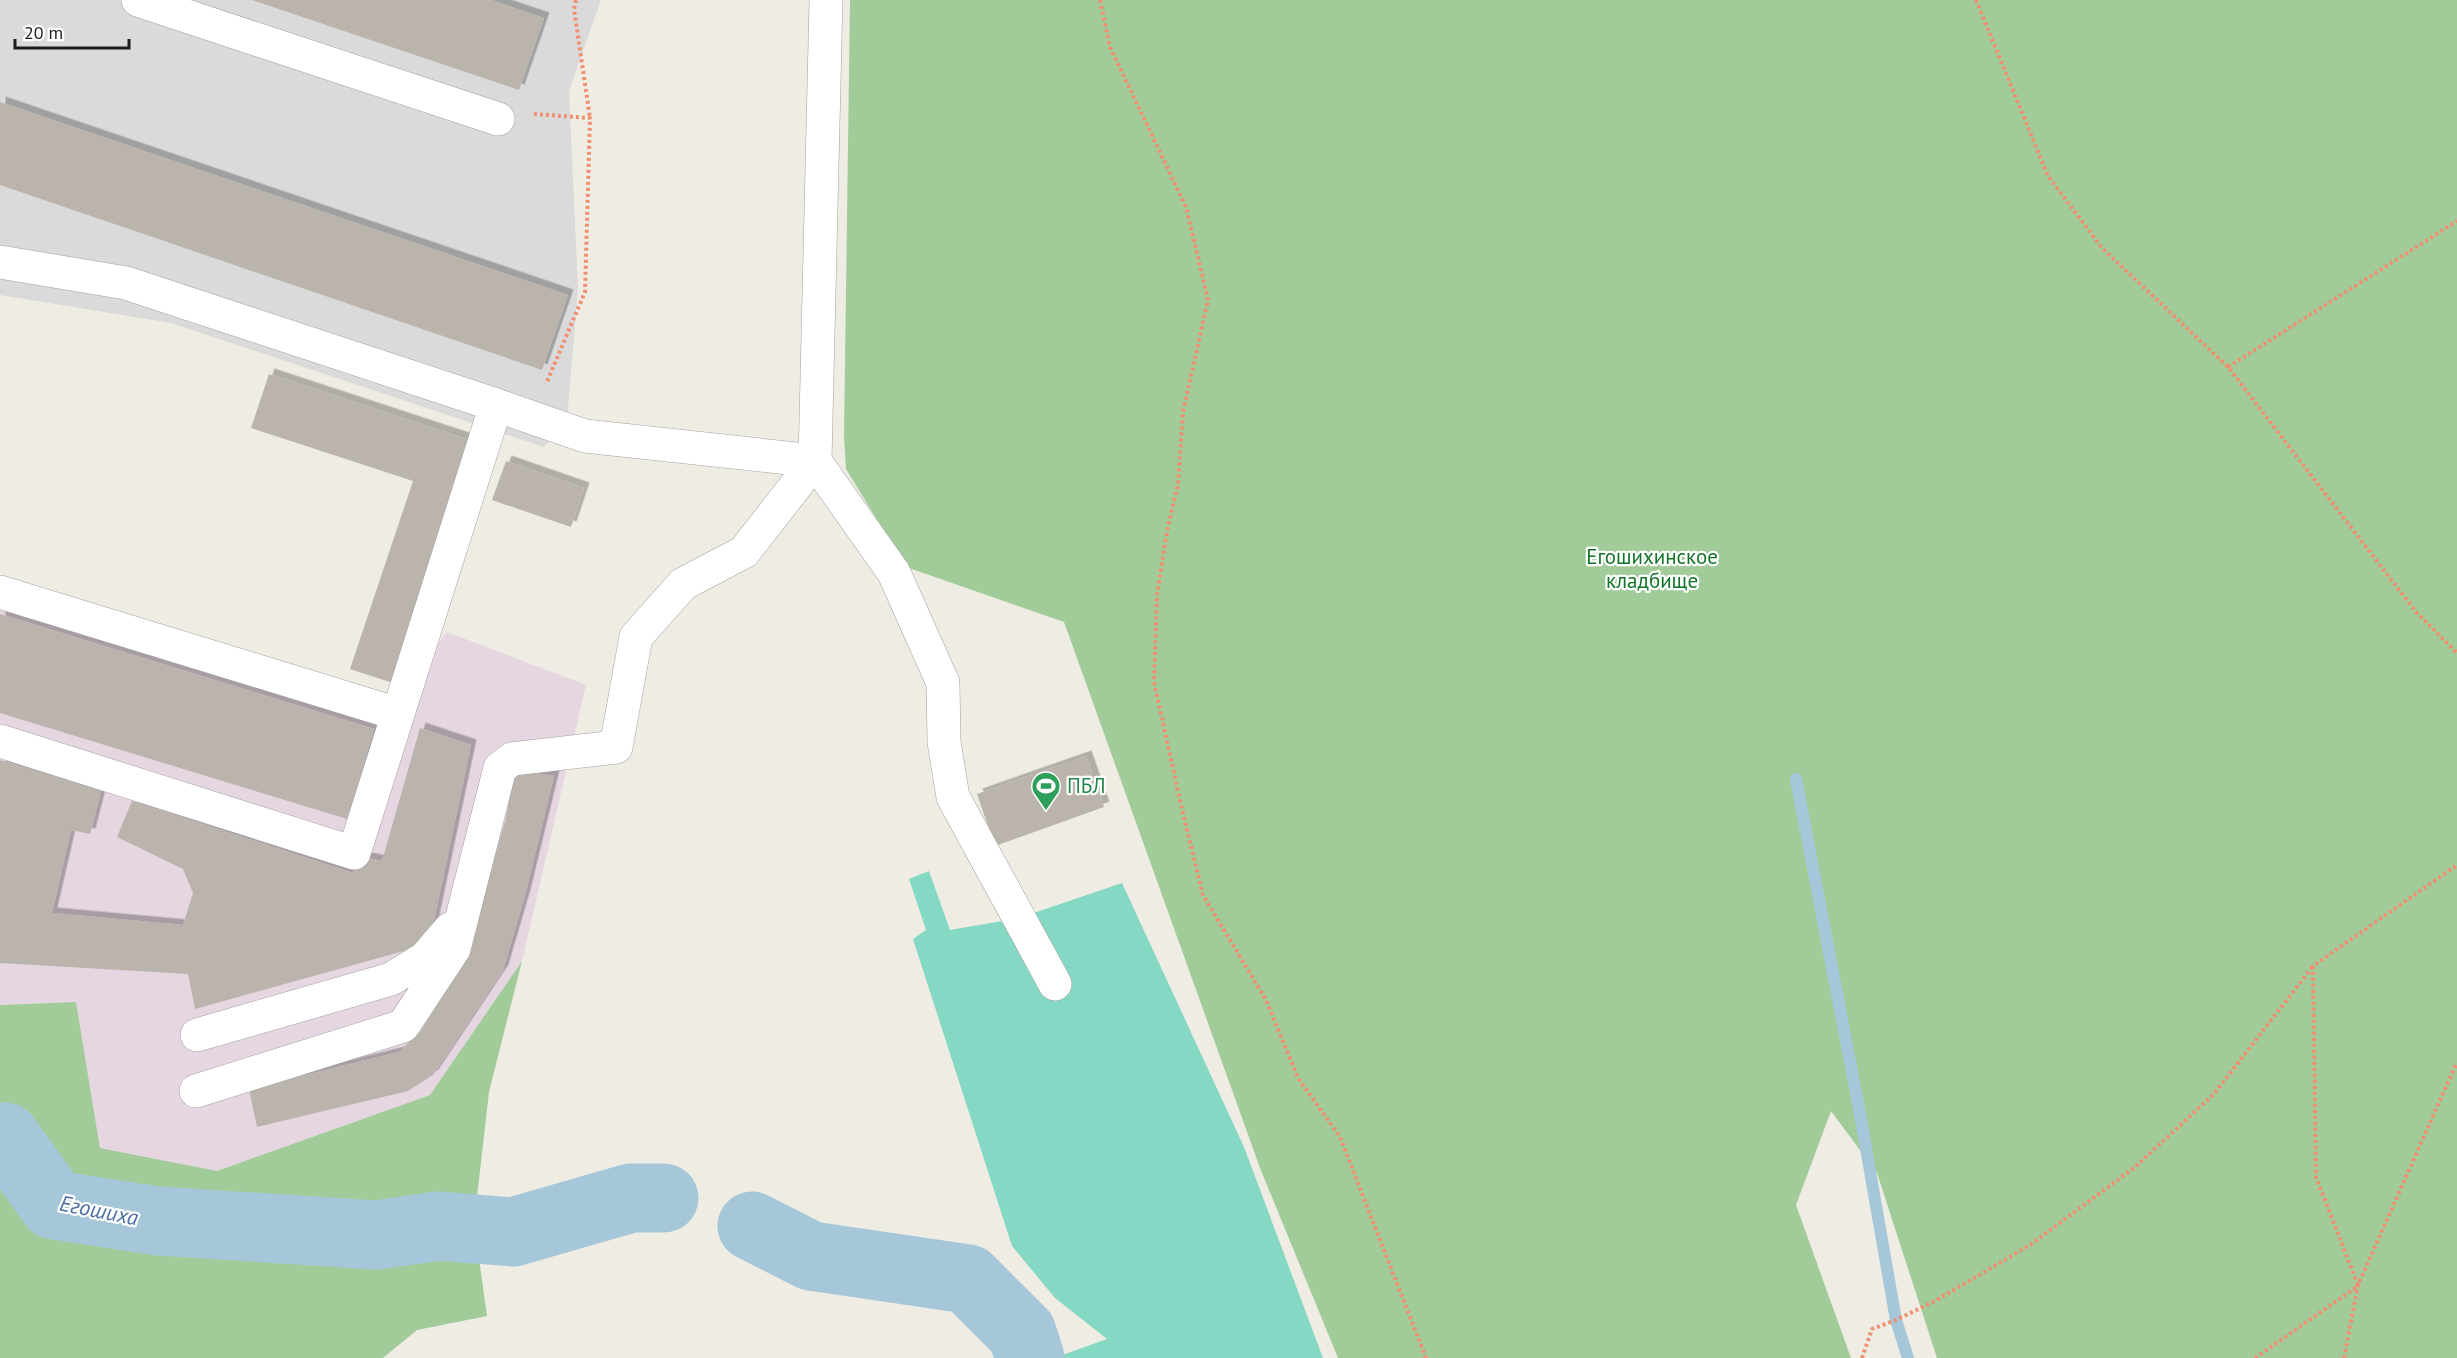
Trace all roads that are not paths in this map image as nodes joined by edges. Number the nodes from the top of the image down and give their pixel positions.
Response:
1 (138, 0) edge
2 (826, 0) edge
3 (498, 119) road end
4 (0, 262) edge
5 (496, 405) junction
6 (815, 460) junction
7 (0, 592) edge
8 (398, 714) junction
9 (0, 741) edge
10 (463, 915) junction
11 (1055, 984) dead end
12 (197, 1035) dead end
13 (196, 1091) dead end

1 - 3 lane
2 - 6 lane
4 - 5 lane
5 - 6 lane
5 - 8 lane
6 - 10 lane
6 - 11 lane
7 - 8 lane
8 - 9 lane
10 - 12 lane
10 - 13 lane

